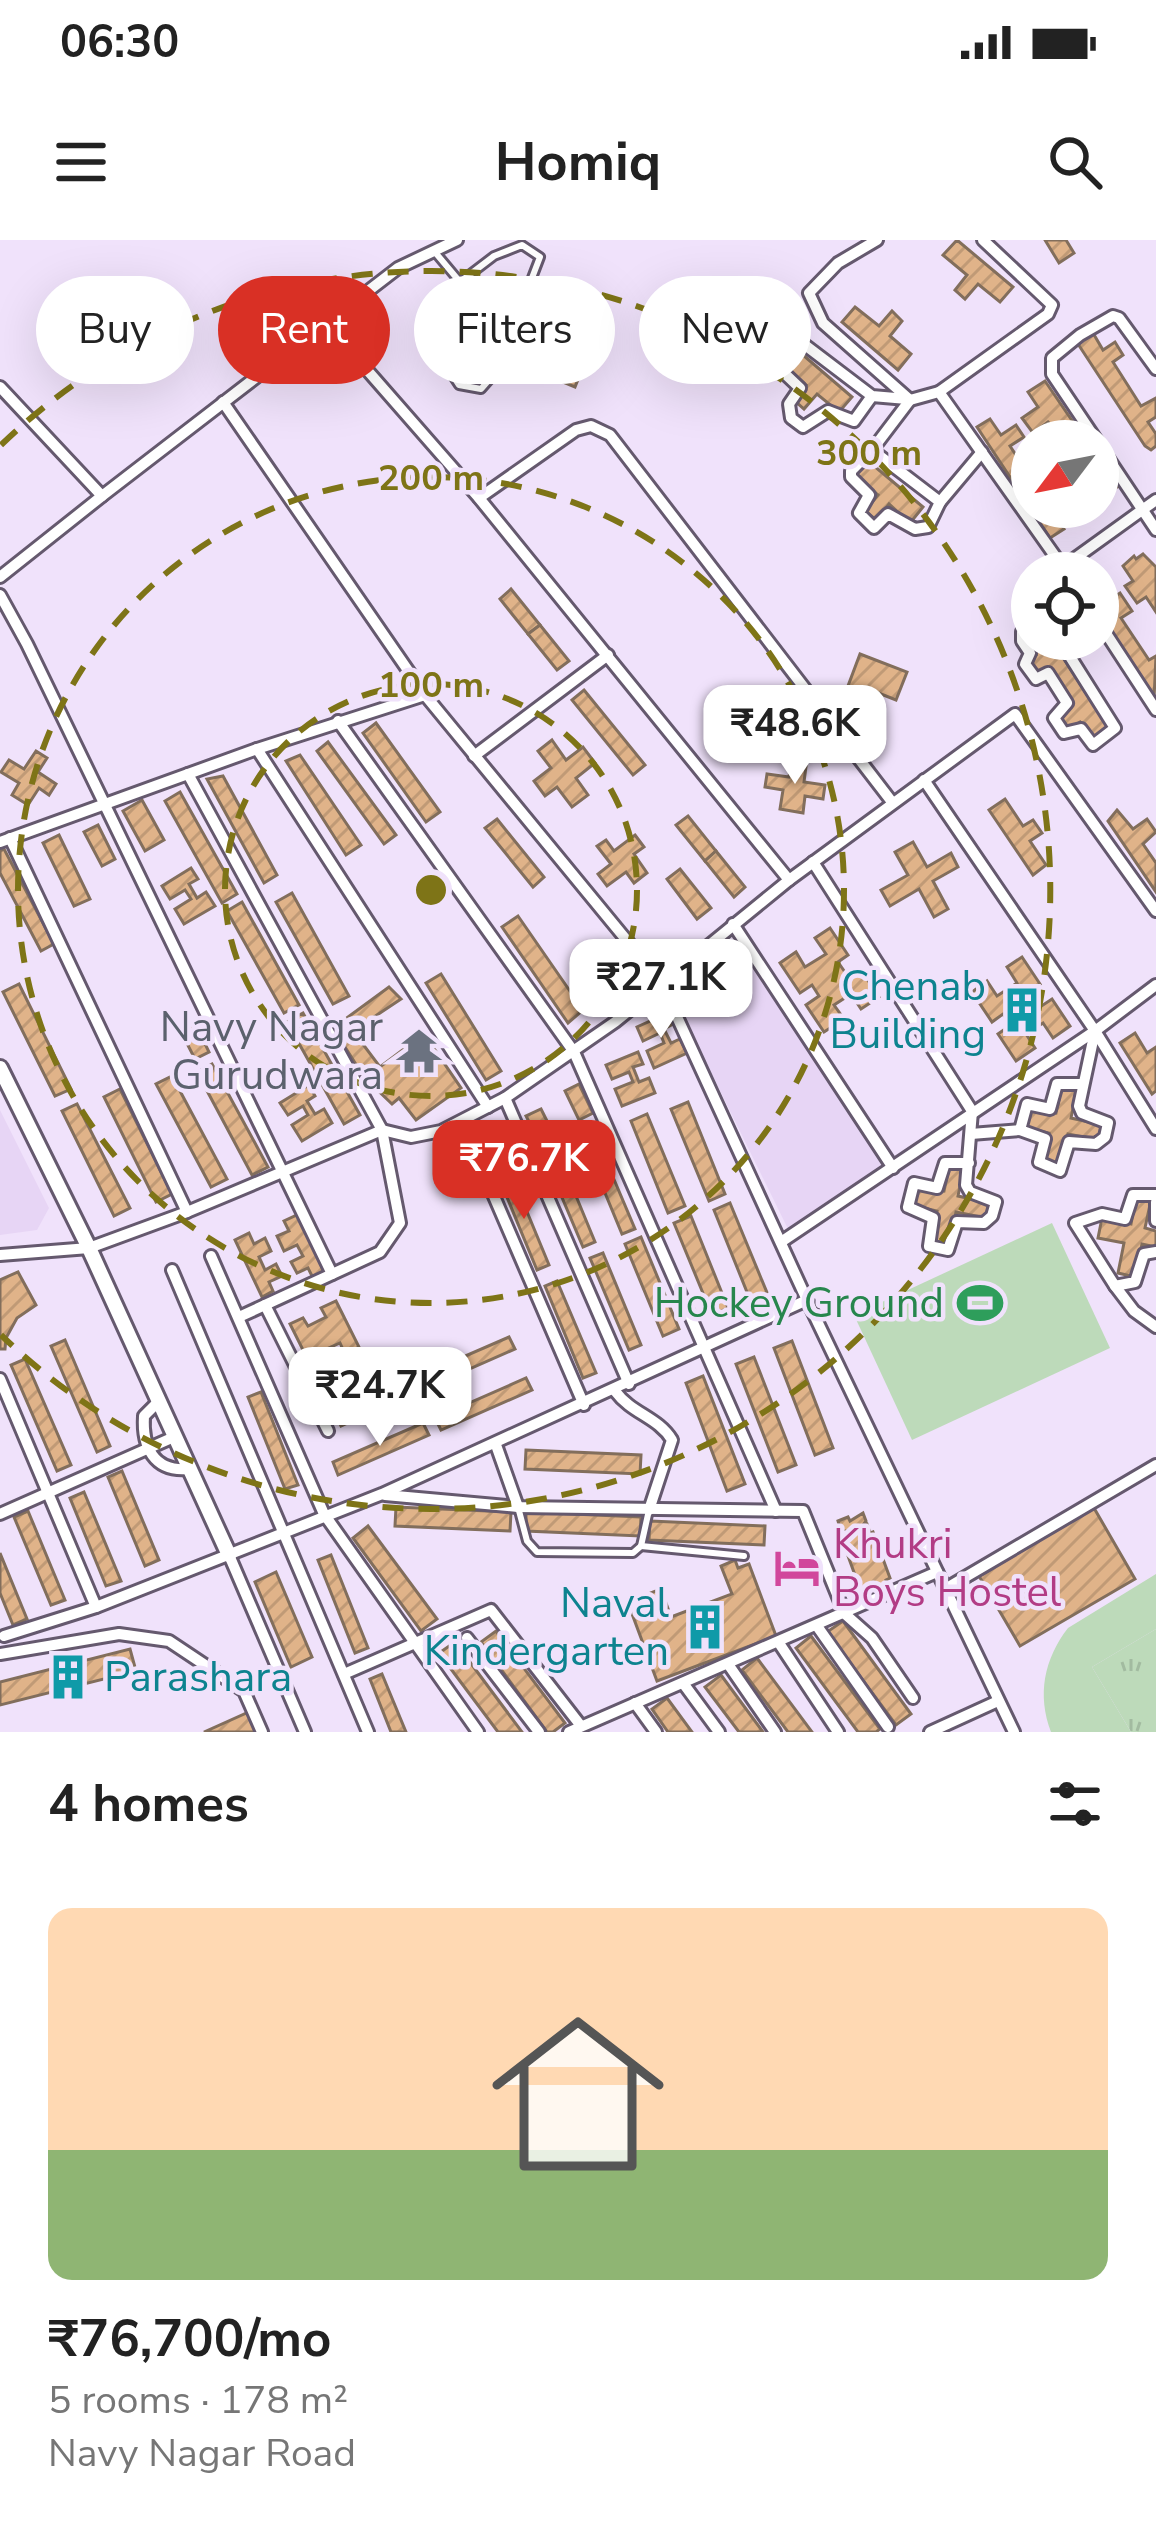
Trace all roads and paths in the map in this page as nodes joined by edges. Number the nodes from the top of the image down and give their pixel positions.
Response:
1 (457, 240) edge
2 (877, 240) edge
3 (983, 240) edge
4 (434, 250) junction
5 (388, 276) edge
6 (455, 276) edge
7 (460, 282) joint
8 (1156, 369) edge
9 (246, 384) edge
10 (379, 384) edge
11 (0, 387) edge
12 (939, 392) junction
13 (872, 396) junction
14 (910, 400) junction
15 (223, 402) junction
16 (1082, 420) edge
17 (872, 450) junction
18 (982, 452) junction
19 (1119, 475) edge
20 (102, 496) junction
21 (479, 498) junction
22 (1156, 500) edge
23 (940, 502) junction
24 (1143, 510) junction
25 (1156, 530) edge
26 (1052, 552) edge
27 (1088, 552) edge
28 (0, 577) edge
29 (0, 595) edge
30 (1119, 653) edge
31 (608, 655) junction
32 (1026, 660) edge
33 (1073, 660) edge
34 (425, 695) junction
35 (1156, 710) edge
36 (338, 721) junction
37 (256, 749) junction
38 (474, 756) junction
39 (188, 774) junction
40 (925, 780) junction
41 (892, 802) junction
42 (106, 806) junction
43 (5, 840) edge
44 (813, 862) junction
45 (789, 880) junction
46 (1156, 910) edge
47 (734, 924) junction
48 (661, 982) junction
49 (1156, 985) edge
50 (1095, 1031) junction
51 (574, 1052) junction
52 (0, 1068) edge
53 (1082, 1084) junction
54 (505, 1098) junction
55 (488, 1107) junction
56 (972, 1111) junction
57 (462, 1122) junction
58 (1156, 1129) edge
59 (382, 1130) junction
60 (1020, 1130) junction
61 (971, 1134) junction
62 (969, 1163) junction
63 (893, 1168) junction
64 (284, 1172) junction
65 (1156, 1199) edge
66 (187, 1213) junction
67 (1156, 1220) edge
68 (782, 1242) junction
69 (89, 1248) junction
70 (1156, 1252) edge
71 (0, 1255) edge
72 (211, 1256) dead end
73 (172, 1270) dead end
74 (332, 1274) junction
75 (1115, 1286) junction
76 (807, 1300) junction
77 (265, 1305) junction
78 (239, 1316) junction
79 (1156, 1330) edge
80 (707, 1348) junction
81 (0, 1379) edge
82 (629, 1384) junction
83 (615, 1391) junction
84 (158, 1402) junction
85 (584, 1405) junction
86 (328, 1431) dead end
87 (174, 1437) junction
88 (496, 1444) junction
89 (147, 1449) junction
90 (1156, 1465) edge
91 (188, 1469) junction
92 (46, 1491) junction
93 (382, 1494) junction
94 (518, 1507) junction
95 (649, 1510) junction
96 (776, 1511) junction
97 (0, 1514) edge
98 (324, 1514) junction
99 (285, 1532) junction
100 (641, 1546) junction
101 (229, 1555) junction
102 (744, 1556) dead end
103 (937, 1572) junction
104 (945, 1589) junction
105 (96, 1606) junction
106 (845, 1614) junction
107 (817, 1626) junction
108 (4, 1636) dead end
109 (467, 1638) dead end
110 (778, 1642) junction
111 (413, 1643) junction
112 (0, 1654) edge
113 (728, 1664) junction
114 (344, 1674) junction
115 (683, 1683) junction
116 (913, 1698) dead end
117 (998, 1700) junction
118 (635, 1703) junction
119 (595, 1720) junction
120 (888, 1726) dead end
121 (575, 1729) edge
122 (262, 1732) edge
123 (304, 1732) edge
124 (368, 1732) edge
125 (478, 1732) edge
126 (539, 1732) edge
127 (603, 1732) edge
128 (656, 1732) edge
129 (719, 1732) edge
130 (775, 1732) edge
131 (838, 1732) edge
132 (930, 1732) edge
133 (1014, 1732) edge

1 - 4 street
2 - 14 street
3 - 12 street
4 - 5 street
4 - 6 lane
7 - 7 lane
8 - 16 street
9 - 15 street
10 - 21 street
11 - 20 street
12 - 14 street
12 - 18 street
13 - 13 street
13 - 14 street
14 - 17 street
15 - 20 street
15 - 34 street
17 - 23 street
17 - 23 street
18 - 23 street
18 - 26 street
19 - 24 street
20 - 28 street
21 - 31 street
21 - 41 street
22 - 24 street
24 - 25 street
24 - 27 street
29 - 42 street
30 - 35 street
31 - 38 street
31 - 45 street
32 - 33 street
34 - 36 street
34 - 38 street
36 - 37 street
36 - 51 street
37 - 39 street
37 - 55 street
38 - 48 street
39 - 42 street
39 - 59 street
40 - 41 street
40 - 46 street
40 - 50 street
41 - 44 street
42 - 43 street
42 - 64 street
43 - 66 street
44 - 45 street
44 - 56 street
45 - 47 street
47 - 48 street
47 - 63 street
48 - 51 street
48 - 68 street
49 - 50 street
50 - 53 street
50 - 56 street
50 - 58 street
51 - 54 street
51 - 80 street
52 - 69 street
53 - 60 street
53 - 60 street
54 - 55 street
54 - 82 street
55 - 57 street
56 - 61 street
56 - 63 street
57 - 59 street
57 - 85 street
59 - 64 street
59 - 74 street
60 - 61 street
61 - 62 street
62 - 62 street
63 - 68 street
64 - 66 street
64 - 74 street
65 - 67 street
65 - 75 street
66 - 69 street
68 - 76 street
69 - 71 street
69 - 84 street
70 - 75 street
72 - 78 street
73 - 99 street
74 - 77 street
75 - 79 street
76 - 80 street
76 - 103 street
77 - 78 street
77 - 86 street
78 - 98 street
80 - 82 street
80 - 96 street
81 - 92 street
82 - 83 street
83 - 85 street
83 - 95 street
84 - 87 street
84 - 89 street
85 - 88 street
87 - 89 street
87 - 91 street
88 - 93 street
88 - 94 street
89 - 91 street
89 - 92 street
90 - 104 street
91 - 101 street
92 - 97 street
92 - 105 street
93 - 94 street
93 - 98 street
94 - 95 street
94 - 100 lane
95 - 96 street
95 - 100 lane
96 - 106 street
98 - 99 street
98 - 111 street
99 - 101 street
99 - 114 street
100 - 102 lane
101 - 105 street
101 - 123 street
103 - 104 street
103 - 106 street
104 - 117 street
105 - 108 street
106 - 107 street
106 - 116 street
107 - 110 street
107 - 120 street
109 - 126 street
110 - 113 street
110 - 131 street
111 - 114 street
111 - 121 street
111 - 125 street
112 - 122 street
113 - 115 street
113 - 130 street
114 - 124 street
115 - 118 street
115 - 129 street
117 - 132 street
117 - 133 street
118 - 119 street
118 - 128 street
119 - 121 street
119 - 127 street

